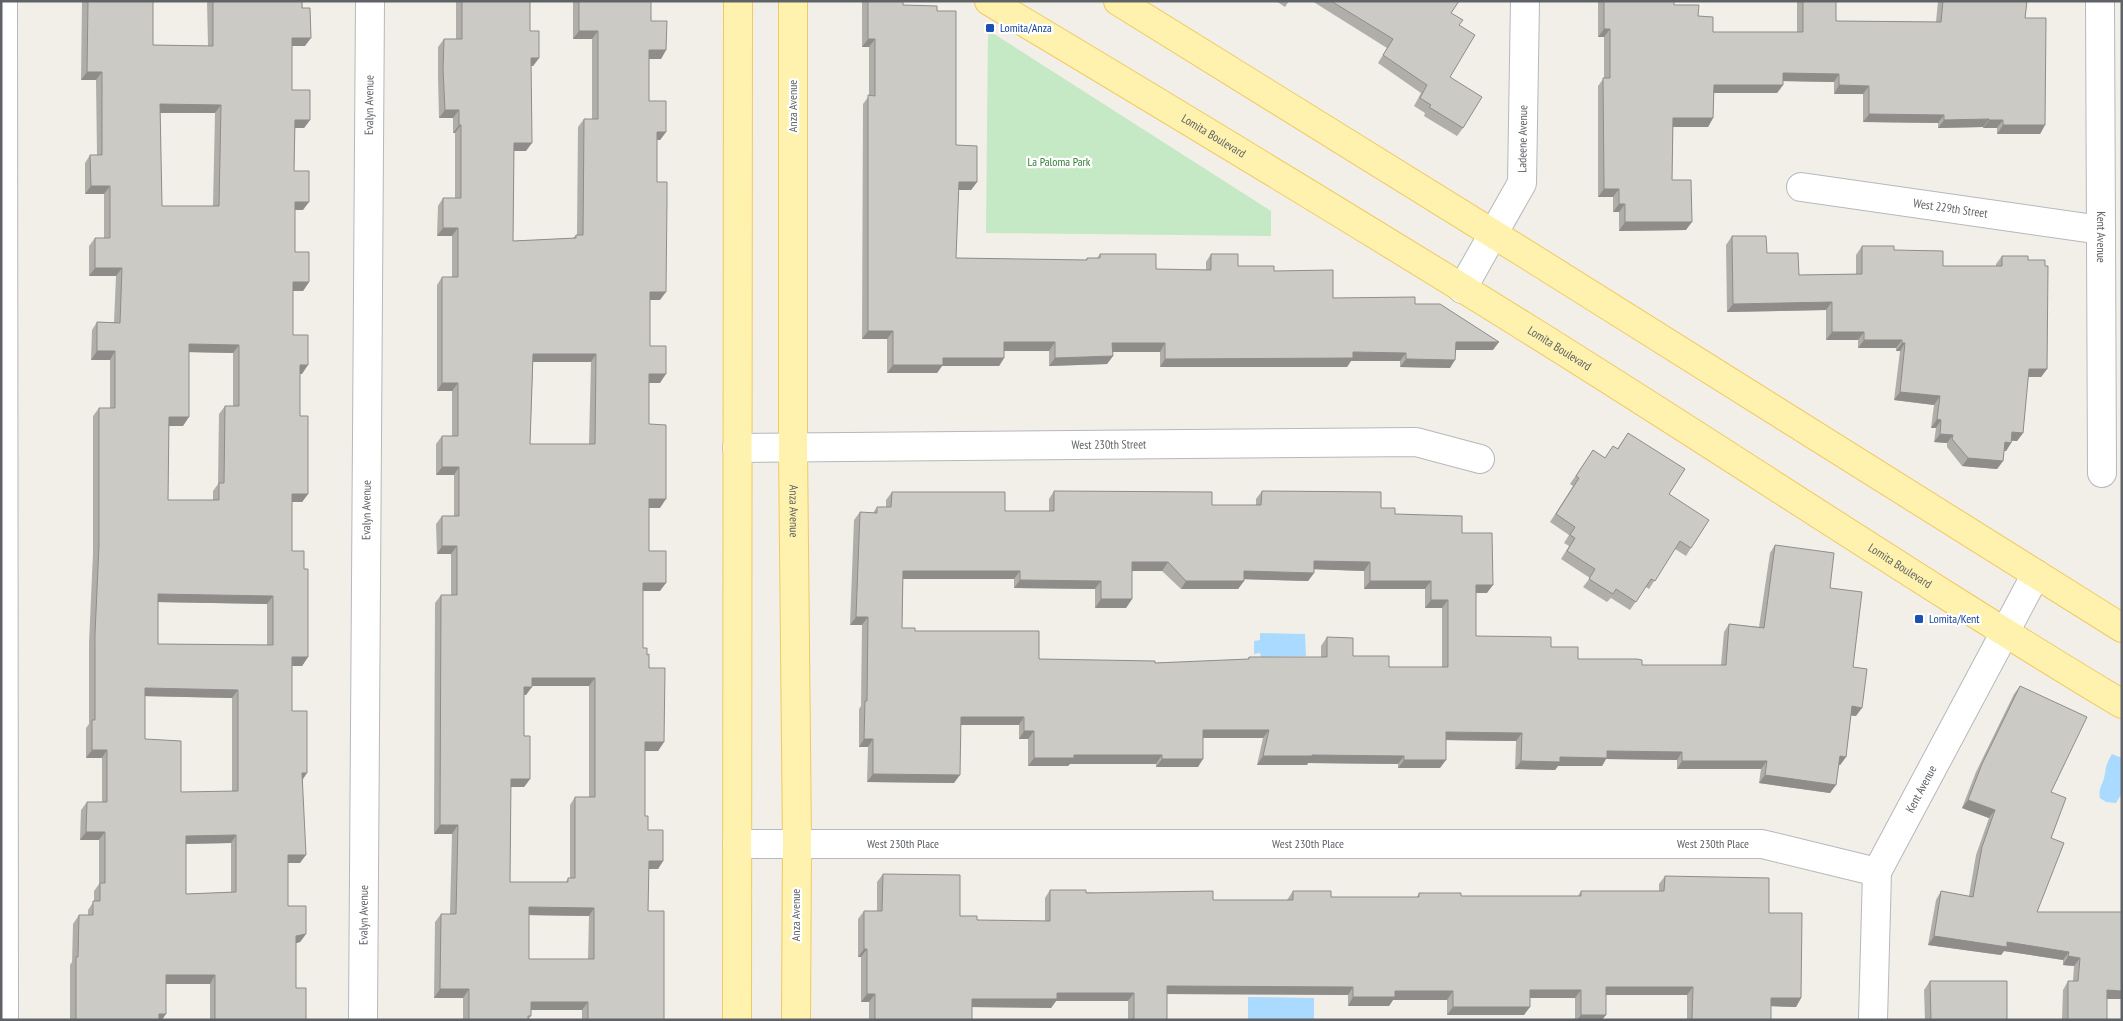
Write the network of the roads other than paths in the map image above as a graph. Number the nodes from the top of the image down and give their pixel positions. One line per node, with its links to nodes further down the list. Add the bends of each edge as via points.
1 (3, 1): 25 (street)
2 (370, 1): 26 (street, Evalyn Avenue)
3 (738, 1): 14 (main road)
4 (794, 1): 15 (main road, Anza Avenue)
5 (990, 1): 13 (main road, Lomita Boulevard)
6 (1118, 1): 12 (main road)
7 (1525, 1): 12 (street, Ladeene Avenue, via 1522,183)
8 (2100, 1): 9 (street, Kent Avenue)
9 (2111, 60): 11 (street, Kent Avenue)
10 (1800, 187): 11 (street, West 229th Street)
11 (2101, 230): 17 (street, Kent Avenue)
12 (1493, 234): 13 (street, Ladeene Avenue); 18 (main road)
13 (1462, 289): 20 (main road, Lomita Boulevard)
14 (737, 448): 15 (street, West 230th Street); 22 (main road)
15 (794, 448): 16 (street, West 230th Street, via 1416,442); 23 (main road, Anza Avenue)
16 (1480, 459)
17 (2102, 473)
18 (2036, 574): 19 (main road); 20 (street, Kent Avenue)
19 (2122, 628)
20 (2004, 633): 21 (main road, Lomita Boulevard); 24 (street, Kent Avenue)
21 (2122, 704)
22 (737, 844): 23 (street, West 230th Place); 27 (main road)
23 (797, 844): 24 (street, West 230th Place, via 1762,844); 28 (main road, Anza Avenue)
24 (1877, 872): 29 (street, Kent Avenue)
25 (4, 1020)
26 (363, 1020)
27 (737, 1020)
28 (796, 1020)
29 (1872, 1020)

